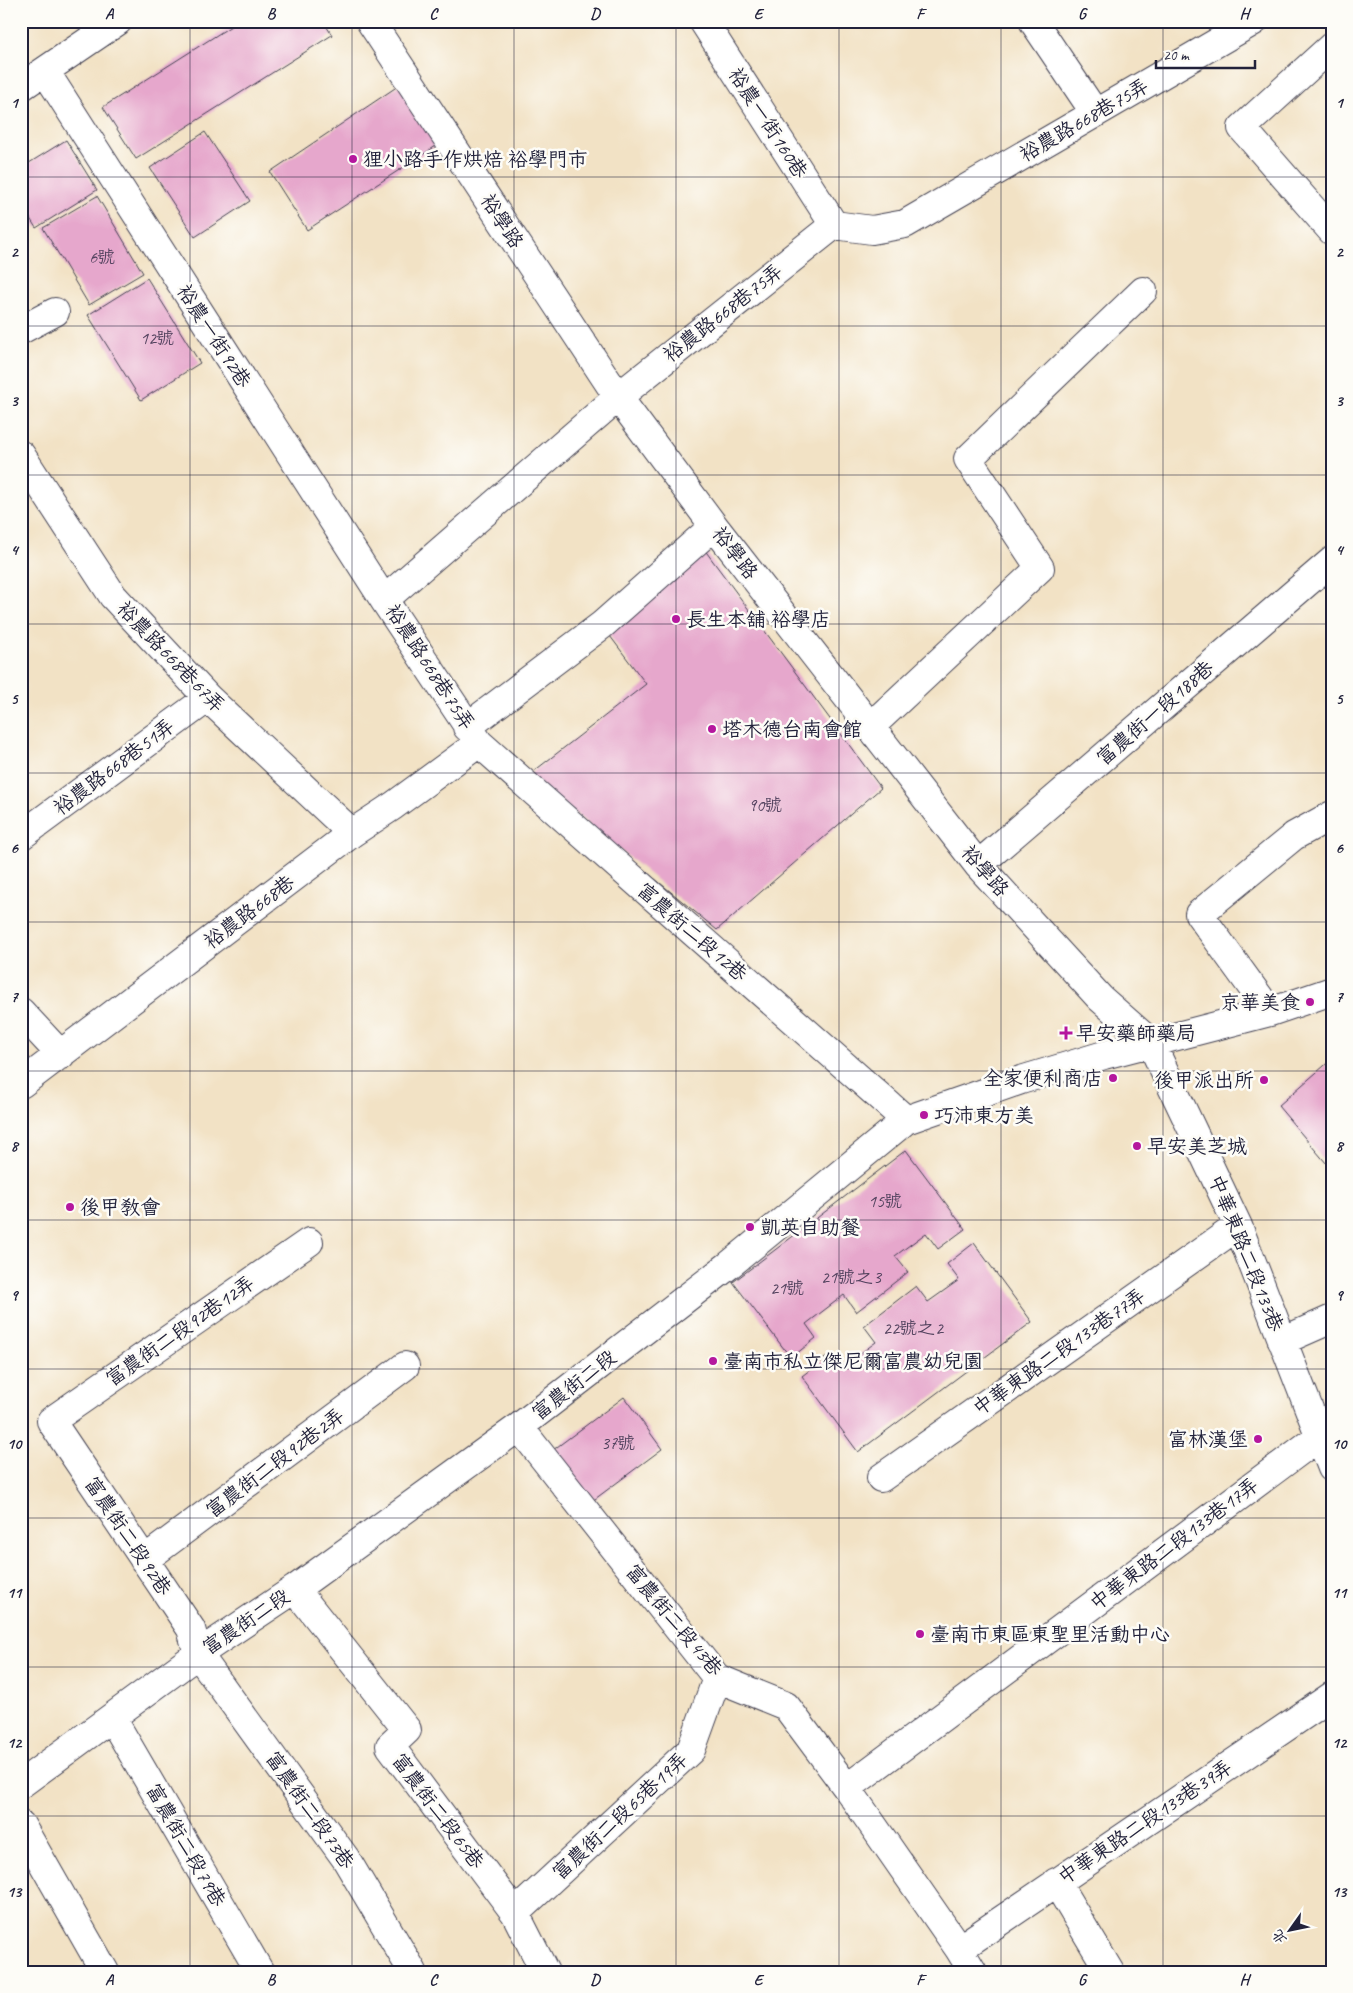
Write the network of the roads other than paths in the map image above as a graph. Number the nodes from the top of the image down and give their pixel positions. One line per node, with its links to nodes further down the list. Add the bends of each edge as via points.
1 (118, 21): 7 (street)
2 (370, 21): 15 (street, 裕學路)
3 (703, 21): 10 (street, 裕農一街160巷)
4 (1033, 21): 9 (street)
5 (1254, 21): 9 (street, 裕農路668巷75弄)
6 (1332, 46): 11 (street, via 1242,128)
7 (45, 71): 8 (street); 19 (street, 裕農一街92巷)
8 (21, 87)
9 (1095, 112): 10 (street, 裕農路668巷75弄, via 905,224 872,230)
10 (834, 225): 15 (street, 裕農路668巷75弄)
11 (1332, 231)
12 (1144, 291): 21 (street, via 968,459 1040,568)
13 (55, 312): 14 (street)
14 (21, 330)
15 (618, 397): 17 (street, 裕學路); 19 (street, 裕農路668巷75弄)
16 (21, 455): 20 (street, 裕農路668巷67弄, via 113,596)
17 (714, 526): 21 (street, 裕學路); 22 (street, 裕農路668巷)
18 (1332, 561): 26 (street, 富農街一段188巷)
19 (384, 600): 22 (street, 裕農路668巷75弄)
20 (208, 698): 24 (street, 裕農路668巷67弄); 25 (street, 裕農路668巷51弄)
21 (870, 727): 26 (street, 裕學路)
22 (473, 735): 24 (street, 裕農路668巷, via 393,806); 33 (street, 富農街二段12巷)
23 (1332, 816): 29 (street, via 1294,836 1199,914)
24 (352, 833): 31 (street, 裕農路668巷)
25 (21, 836)
26 (978, 865): 30 (street, 裕學路, via 1100,998)
27 (1332, 991): 29 (street, 富農街二段)
28 (21, 1012): 31 (street)
29 (1270, 1012): 30 (street, 富農街二段)
30 (1152, 1043): 33 (street, 富農街二段, via 1021,1080); 34 (street, 中華東路二段133巷)
31 (61, 1055): 32 (street, 裕農路668巷)
32 (21, 1084)
33 (906, 1120): 40 (street, 富農街二段, via 728,1266)
34 (1238, 1226): 37 (street, 中華東路二段133巷); 43 (street, 中華東路二段133巷77弄)
35 (309, 1242): 39 (street, 富農街二段92巷12弄)
36 (1332, 1319): 37 (street)
37 (1282, 1341): 41 (street, 中華東路二段133巷)
38 (405, 1366): 44 (street, 富農街二段92巷2弄)
39 (51, 1421): 44 (street, 富農街二段92巷)
40 (519, 1427): 45 (street, 富農街二段); 47 (street, 富農街二段43巷)
41 (1320, 1436): 42 (street, 中華東路二段133巷); 51 (street, 中華東路二段133巷17弄)
42 (1332, 1468)
43 (881, 1478)
44 (144, 1560): 46 (street, 富農街二段92巷, via 191,1629)
45 (295, 1589): 46 (street, 富農街二段); 54 (street, 富農街二段65巷, via 407,1730 390,1746)
46 (198, 1654): 49 (street, 富農街二段); 58 (street, 富農街二段73巷, via 346,1858)
47 (717, 1678): 51 (street, 富農街二段43巷, via 786,1706); 54 (street, 富農街二段65巷19弄, via 691,1750)
48 (1332, 1696): 53 (street, 中華東路二段133巷39弄)
49 (112, 1718): 50 (street, 富農街二段); 57 (street, 富農街二段79巷)
50 (21, 1784)
51 (847, 1788): 55 (street)
52 (21, 1825): 56 (street)
53 (1056, 1882): 55 (street, 中華東路二段133巷39弄); 60 (street)
54 (515, 1914): 59 (street, 富農街二段65巷)
55 (966, 1960)
56 (105, 1972)
57 (260, 1972)
58 (413, 1972)
59 (545, 1972)
60 (1110, 1972)

